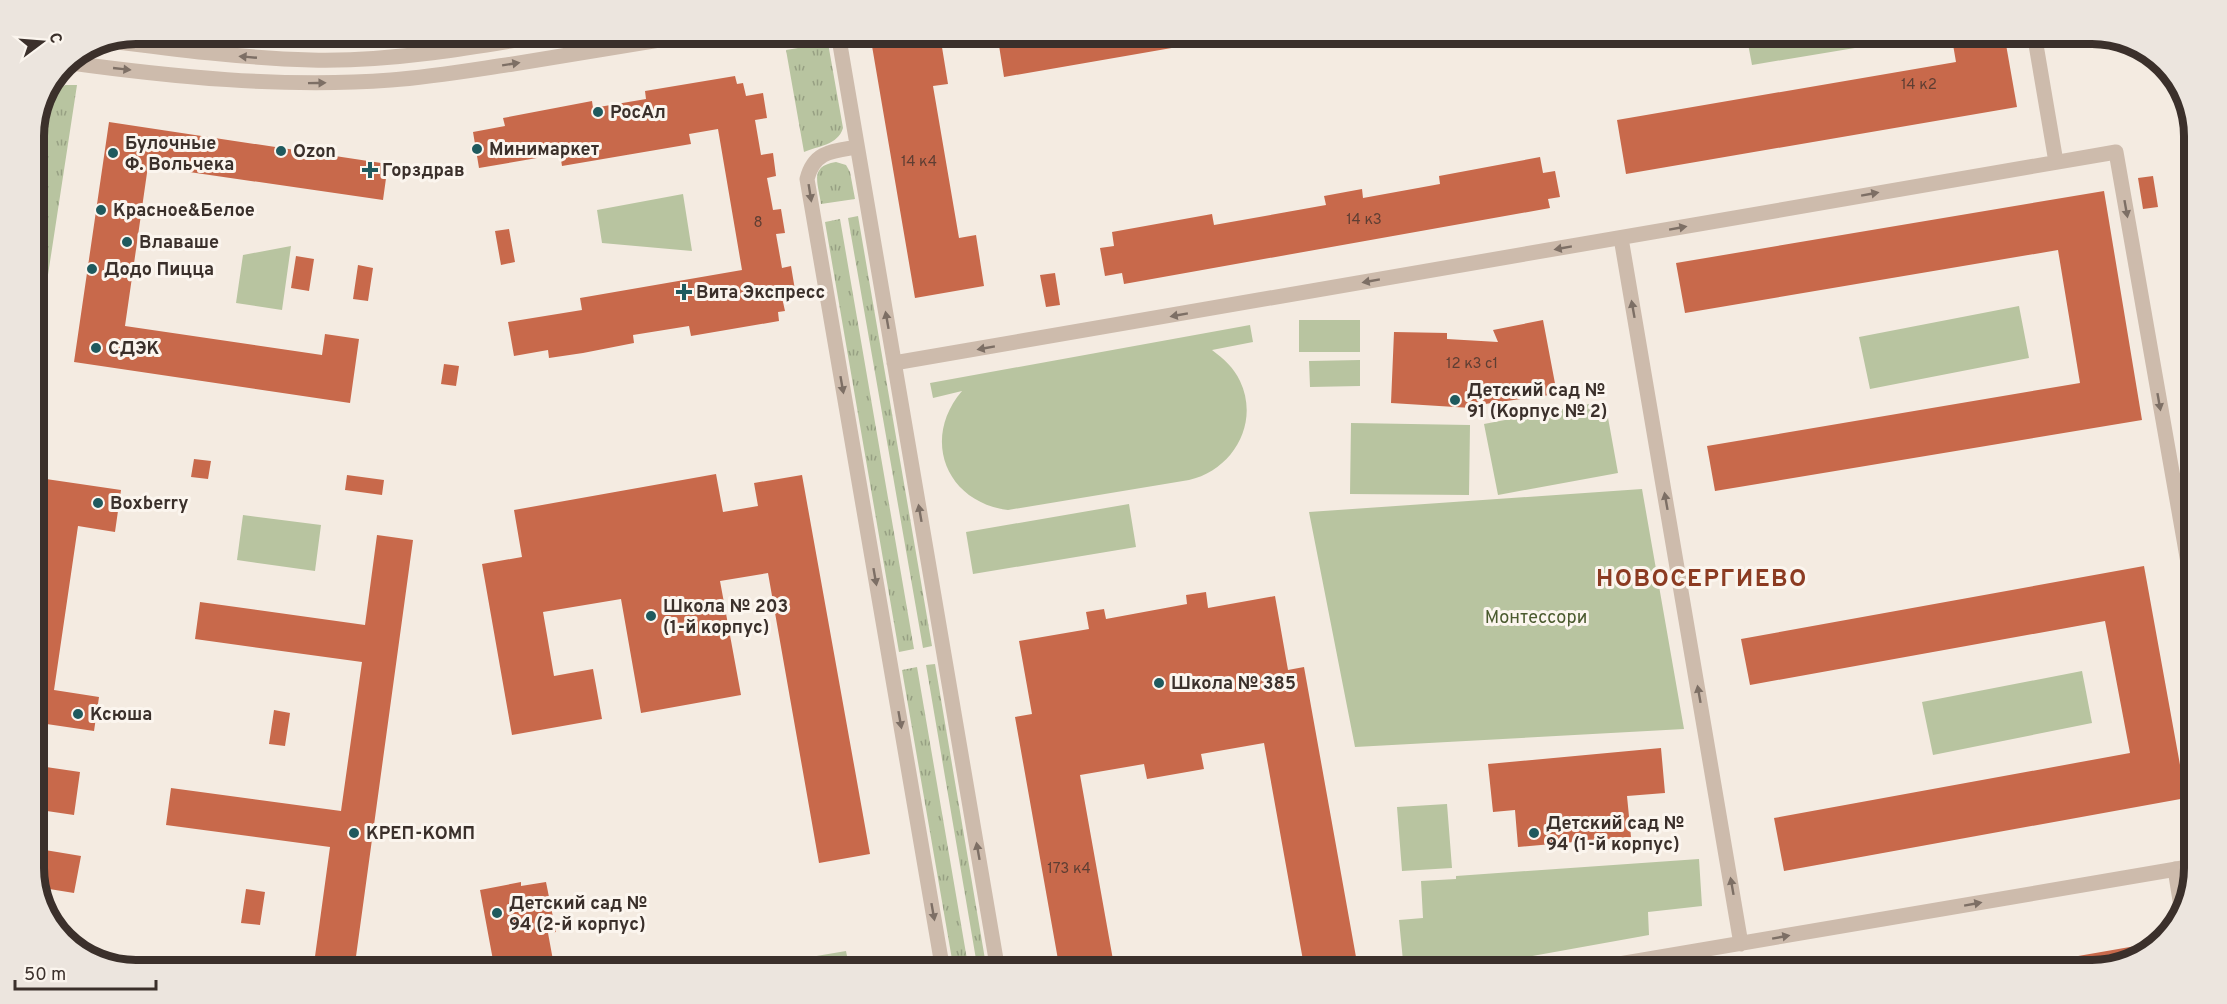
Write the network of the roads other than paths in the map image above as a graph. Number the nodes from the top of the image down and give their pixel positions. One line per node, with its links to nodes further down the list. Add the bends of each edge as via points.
1 (487, 43): 5 (street, one-way to 5, via 389,57 313,60)
2 (641, 43): 6 (street, one-way to 2, via 199,77 313,83 438,76)
3 (840, 43): 7 (street)
4 (2036, 43): 8 (street)
5 (129, 44)
6 (78, 64)
7 (857, 147): 10 (street, one-way to 7); 16 (street, one-way to 16, via 822,155 811,165 807,179)
8 (2056, 162): 9 (street, one-way to 8); 11 (street, one-way to 11, via 2116,152)
9 (1620, 238): 10 (street, one-way to 10); 15 (street, one-way to 9)
10 (894, 363): 17 (street, one-way to 10)
11 (2184, 537)
12 (2184, 868): 13 (street)
13 (2175, 870): 14 (street); 15 (street, one-way to 13)
14 (2179, 896)
15 (1741, 944): 18 (street)
16 (941, 960)
17 (996, 960)
18 (1644, 960)

